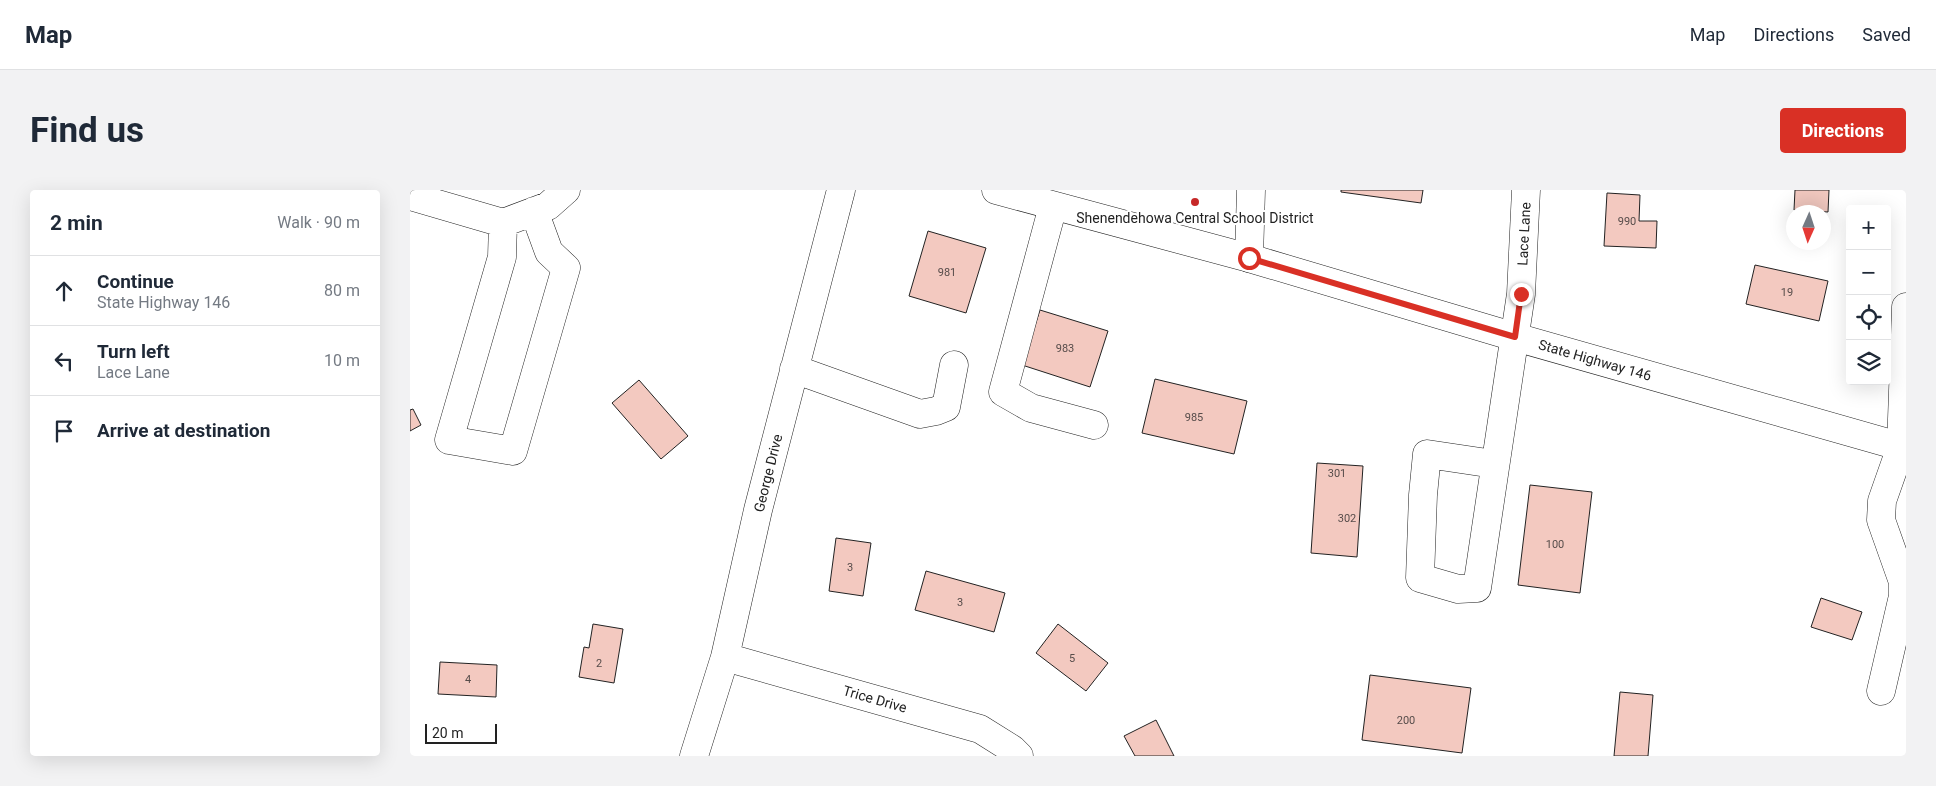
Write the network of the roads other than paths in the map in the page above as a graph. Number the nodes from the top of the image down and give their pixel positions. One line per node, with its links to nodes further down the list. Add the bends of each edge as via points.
1 (566, 190): 8 (street, via 548,206)
2 (841, 190): 14 (street, George Drive)
3 (996, 190): 7 (street, State Highway 146)
4 (1251, 190): 10 (street)
5 (1526, 190): 12 (street, Lace Lane, via 1521,294)
6 (410, 196): 9 (street)
7 (1053, 206): 10 (street, State Highway 146); 15 (street, via 1003,392 1031,408)
8 (534, 211): 9 (street); 9 (street, via 549,252 566,268 513,451 449,440 502,257)
9 (503, 223)
10 (1249, 258): 12 (street, State Highway 146)
11 (1906, 307): 16 (street)
12 (1515, 337): 16 (street, State Highway 146); 17 (street, Lace Lane)
13 (954, 365): 14 (street, via 946,407 920,414)
14 (794, 369): 18 (street, George Drive)
15 (1094, 425)
16 (1904, 447): 19 (street, via 1882,501 1881,520 1904,582)
17 (1494, 464): 17 (street, Lace Lane, via 1477,588 1458,589 1420,578 1427,454)
18 (725, 656): 20 (street, George Drive); 21 (street, Trice Drive, via 980,729)
19 (1881, 691)
20 (694, 756)
21 (1019, 756)

